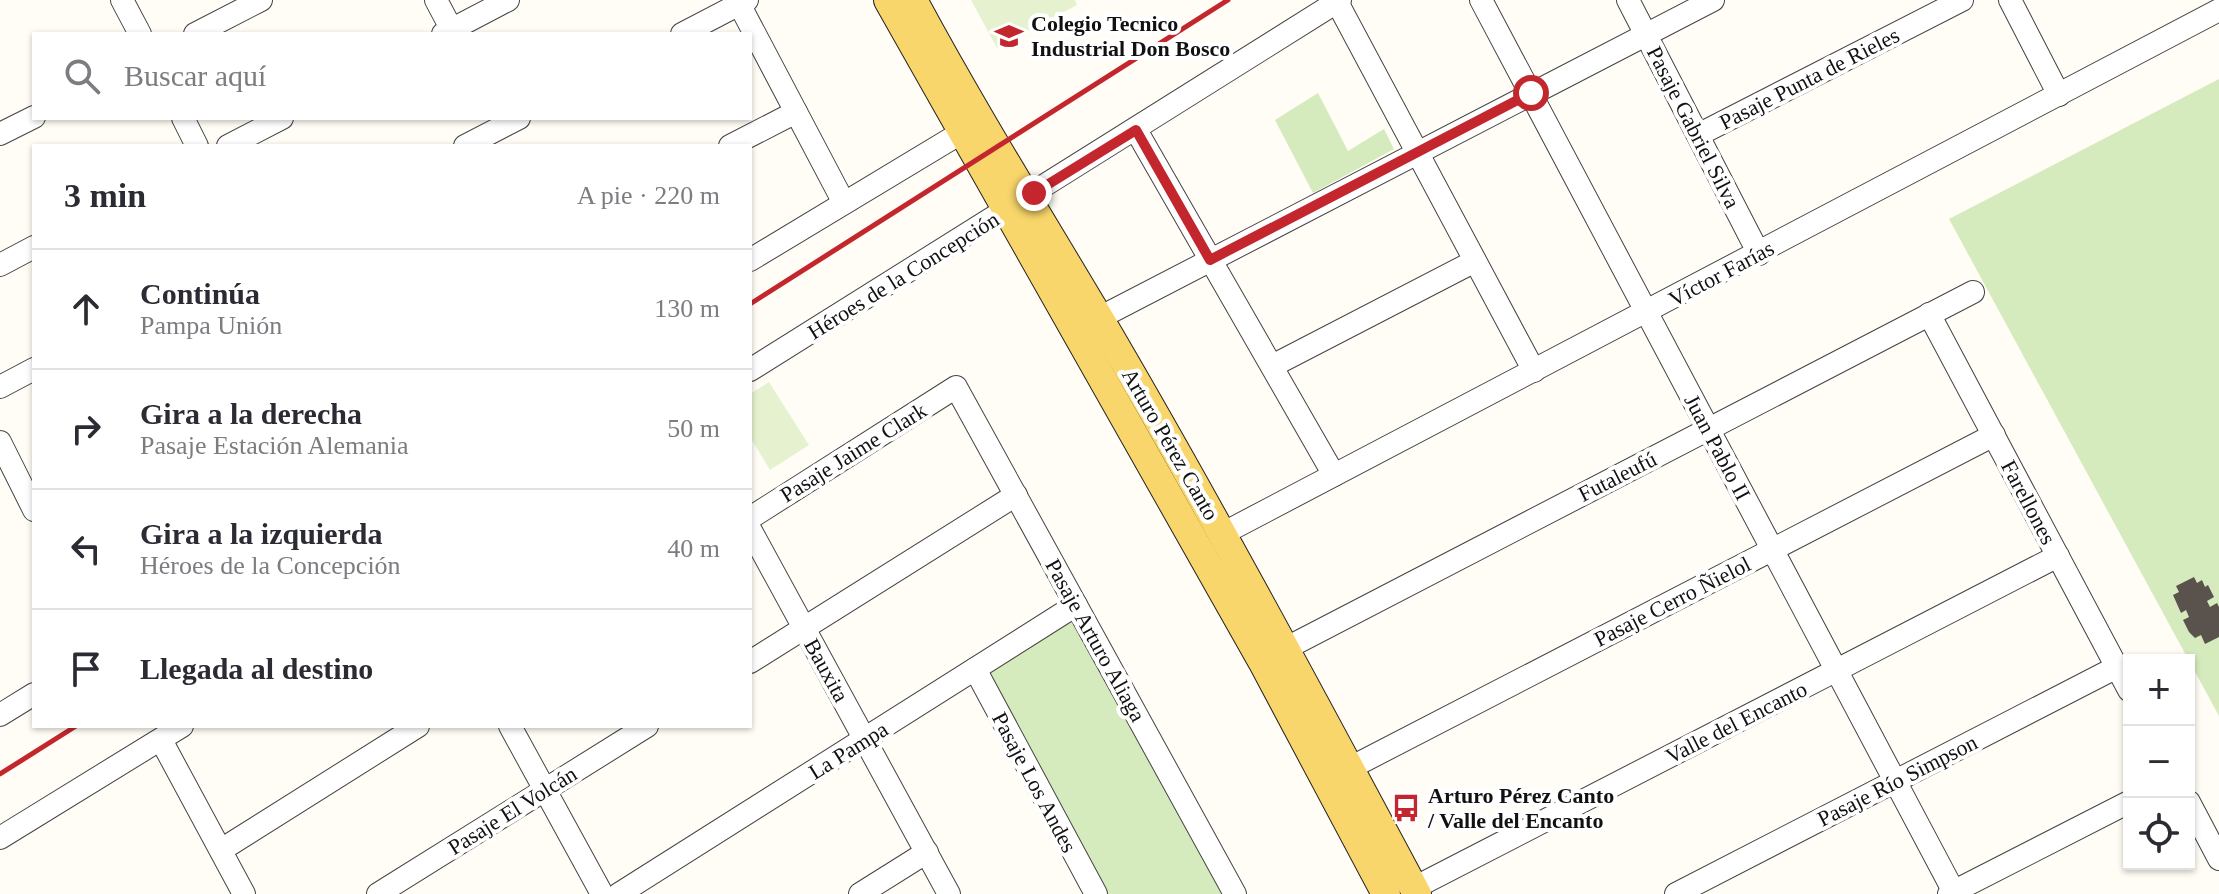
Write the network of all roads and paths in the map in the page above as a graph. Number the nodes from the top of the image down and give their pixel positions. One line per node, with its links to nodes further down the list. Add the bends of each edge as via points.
1 (122, 0): 15 (street)
2 (261, 0): 16 (street)
3 (436, 0): 17 (street)
4 (508, 0): 17 (street)
5 (888, 0): 27 (main road, Arturo Pérez Canto)
6 (913, 0): 27 (main road, Arturo Pérez Canto)
7 (1481, 0): 20 (street, Juan Pablo II)
8 (1628, 0): 19 (street, Pasaje Gabriel Silva)
9 (1713, 0): 19 (street)
10 (1962, 0): 30 (street, Pasaje Punta de Rieles)
11 (2010, 0): 21 (street)
12 (741, 1): 18 (street); 22 (street)
13 (1339, 1): 28 (street, Héroes de la Concepción); 35 (street)
14 (2219, 10): 21 (street, Víctor Farías)
15 (139, 32)
16 (199, 32)
17 (449, 32)
18 (686, 32)
19 (1646, 34): 20 (street); 30 (street, Pasaje Gabriel Silva)
20 (1531, 93): 35 (street); 45 (street, Juan Pablo II)
21 (2059, 95): 39 (street, Víctor Farías)
22 (796, 112): 34 (street); 36 (street)
23 (32, 118): 29 (street)
24 (184, 120): 31 (street)
25 (278, 120): 32 (street)
26 (508, 127): 33 (street)
27 (969, 127): 36 (street); 37 (main road, Arturo Pérez Canto)
28 (1136, 130): 37 (street, Héroes de la Concepción); 41 (street)
29 (0, 134)
30 (1698, 135): 39 (street, Pasaje Gabriel Silva)
31 (196, 144)
32 (232, 144)
33 (470, 144)
34 (734, 144)
35 (1417, 152): 41 (street); 42 (street)
36 (844, 203): 40 (street)
37 (1016, 204): 47 (main road, Arturo Pérez Canto); 49 (street, Héroes de la Concepción); 67 (main road, Arturo Pérez Canto)
38 (32, 248): 43 (street)
39 (1759, 254): 45 (street, Víctor Farías)
40 (752, 259)
41 (1210, 260): 47 (street); 48 (street)
42 (1475, 261): 48 (street); 51 (street)
43 (0, 265)
44 (1973, 292): 46 (street, Futaleufú)
45 (1647, 313): 51 (street, Víctor Farías); 54 (street, Juan Pablo II)
46 (1929, 314): 54 (street, Futaleufú); 55 (street, Farellones)
47 (1099, 318): 62 (main road, Arturo Pérez Canto)
48 (1272, 366): 57 (street)
49 (752, 369)
50 (32, 370): 52 (street)
51 (1534, 371): 57 (street, Víctor Farías)
52 (0, 387)
53 (956, 387): 58 (street, Pasaje Arturo Aliaga); 60 (street, Pasaje Jaime Clark)
54 (1709, 429): 63 (street, Juan Pablo II); 67 (street, Futaleufú)
55 (1994, 435): 63 (street, Pasaje Cerro Ñielol); 64 (street, Farellones)
56 (0, 442): 59 (street)
57 (1334, 475): 62 (street, Víctor Farías)
58 (1016, 495): 65 (street, Pasaje Arturo Aliaga); 66 (street)
59 (32, 505)
60 (752, 517)
61 (752, 533): 66 (street, Bauxita)
62 (1222, 534): 67 (main road, Arturo Pérez Canto)
63 (1773, 549): 71 (street, Juan Pablo II); 81 (street, Pasaje Cerro Ñielol)
64 (2058, 556): 69 (street, Farellones); 71 (street, Valle del Encanto)
65 (1076, 605): 70 (street, La Pampa); 99 (street, Pasaje Arturo Aliaga)
66 (804, 628): 68 (street); 79 (street, Bauxita)
67 (1274, 654): 81 (main road, Arturo Pérez Canto); 90 (main road, Arturo Pérez Canto)
68 (752, 661)
69 (2117, 667): 72 (street, Farellones); 82 (street, Pasaje Río Simpson)
70 (975, 669): 79 (street, La Pampa); 98 (street, Pasaje Los Andes)
71 (1836, 670): 82 (street, Juan Pablo II); 90 (street, Valle del Encanto)
72 (2123, 678)
73 (32, 695): 74 (street)
74 (0, 715)
75 (179, 728): 80 (street)
76 (415, 728): 87 (street)
77 (511, 728): 83 (street)
78 (644, 728): 83 (street, Pasaje El Volcán)
79 (865, 739): 88 (street, Bauxita); 95 (street, La Pampa)
80 (161, 740): 86 (street); 87 (street)
81 (1350, 768): 90 (main road, Arturo Pérez Canto)
82 (1895, 781): 91 (street, Juan Pablo II); 100 (street, Pasaje Río Simpson)
83 (545, 789): 93 (street, Pasaje El Volcán); 94 (street)
84 (2123, 805): 91 (street)
85 (2195, 813): 89 (street)
86 (0, 838)
87 (221, 850): 92 (street)
88 (927, 852): 96 (street); 97 (street, Bauxita)
89 (2219, 859)
90 (1406, 892)
91 (1953, 893)
92 (244, 894)
93 (378, 894)
94 (602, 894)
95 (619, 894)
96 (860, 894)
97 (949, 894)
98 (1096, 894)
99 (1235, 894)
100 (1676, 894)

